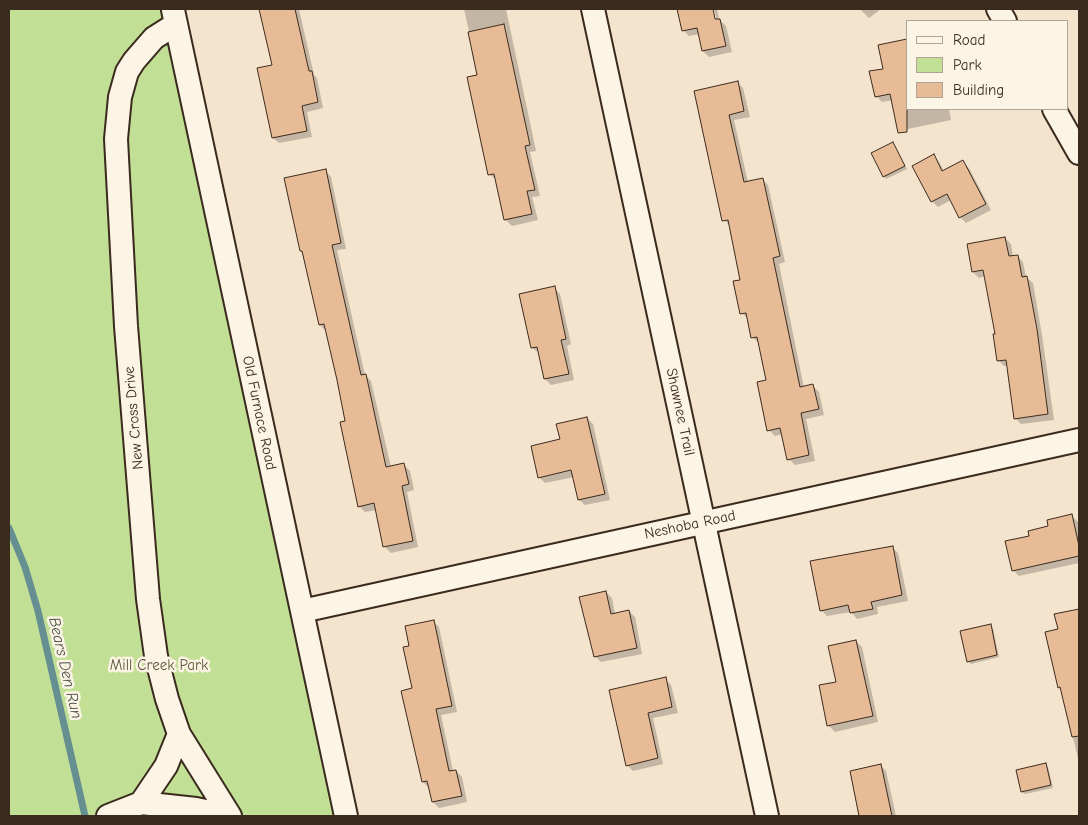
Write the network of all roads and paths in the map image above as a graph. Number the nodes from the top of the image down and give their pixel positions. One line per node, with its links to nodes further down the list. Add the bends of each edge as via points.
1 (593, 9): 8 (street, Shawnee Trail)
2 (998, 9): 4 (street)
3 (175, 16): 9 (street, Old Furnace Road); 10 (street, New Cross Drive, via 127,72 120,97 116,139 126,326 148,600 156,656)
4 (1004, 20)
5 (1055, 110): 6 (street)
6 (1079, 153)
7 (1079, 440): 8 (street, Neshoba Road)
8 (704, 522): 9 (street, Neshoba Road); 15 (street, Shawnee Trail)
9 (302, 611): 14 (street, Old Furnace Road)
10 (179, 734): 11 (street, via 166,766); 13 (street, New Cross Drive)
11 (141, 803): 12 (street); 13 (street)
12 (110, 815)
13 (230, 816)
14 (346, 816)
15 (767, 816)

